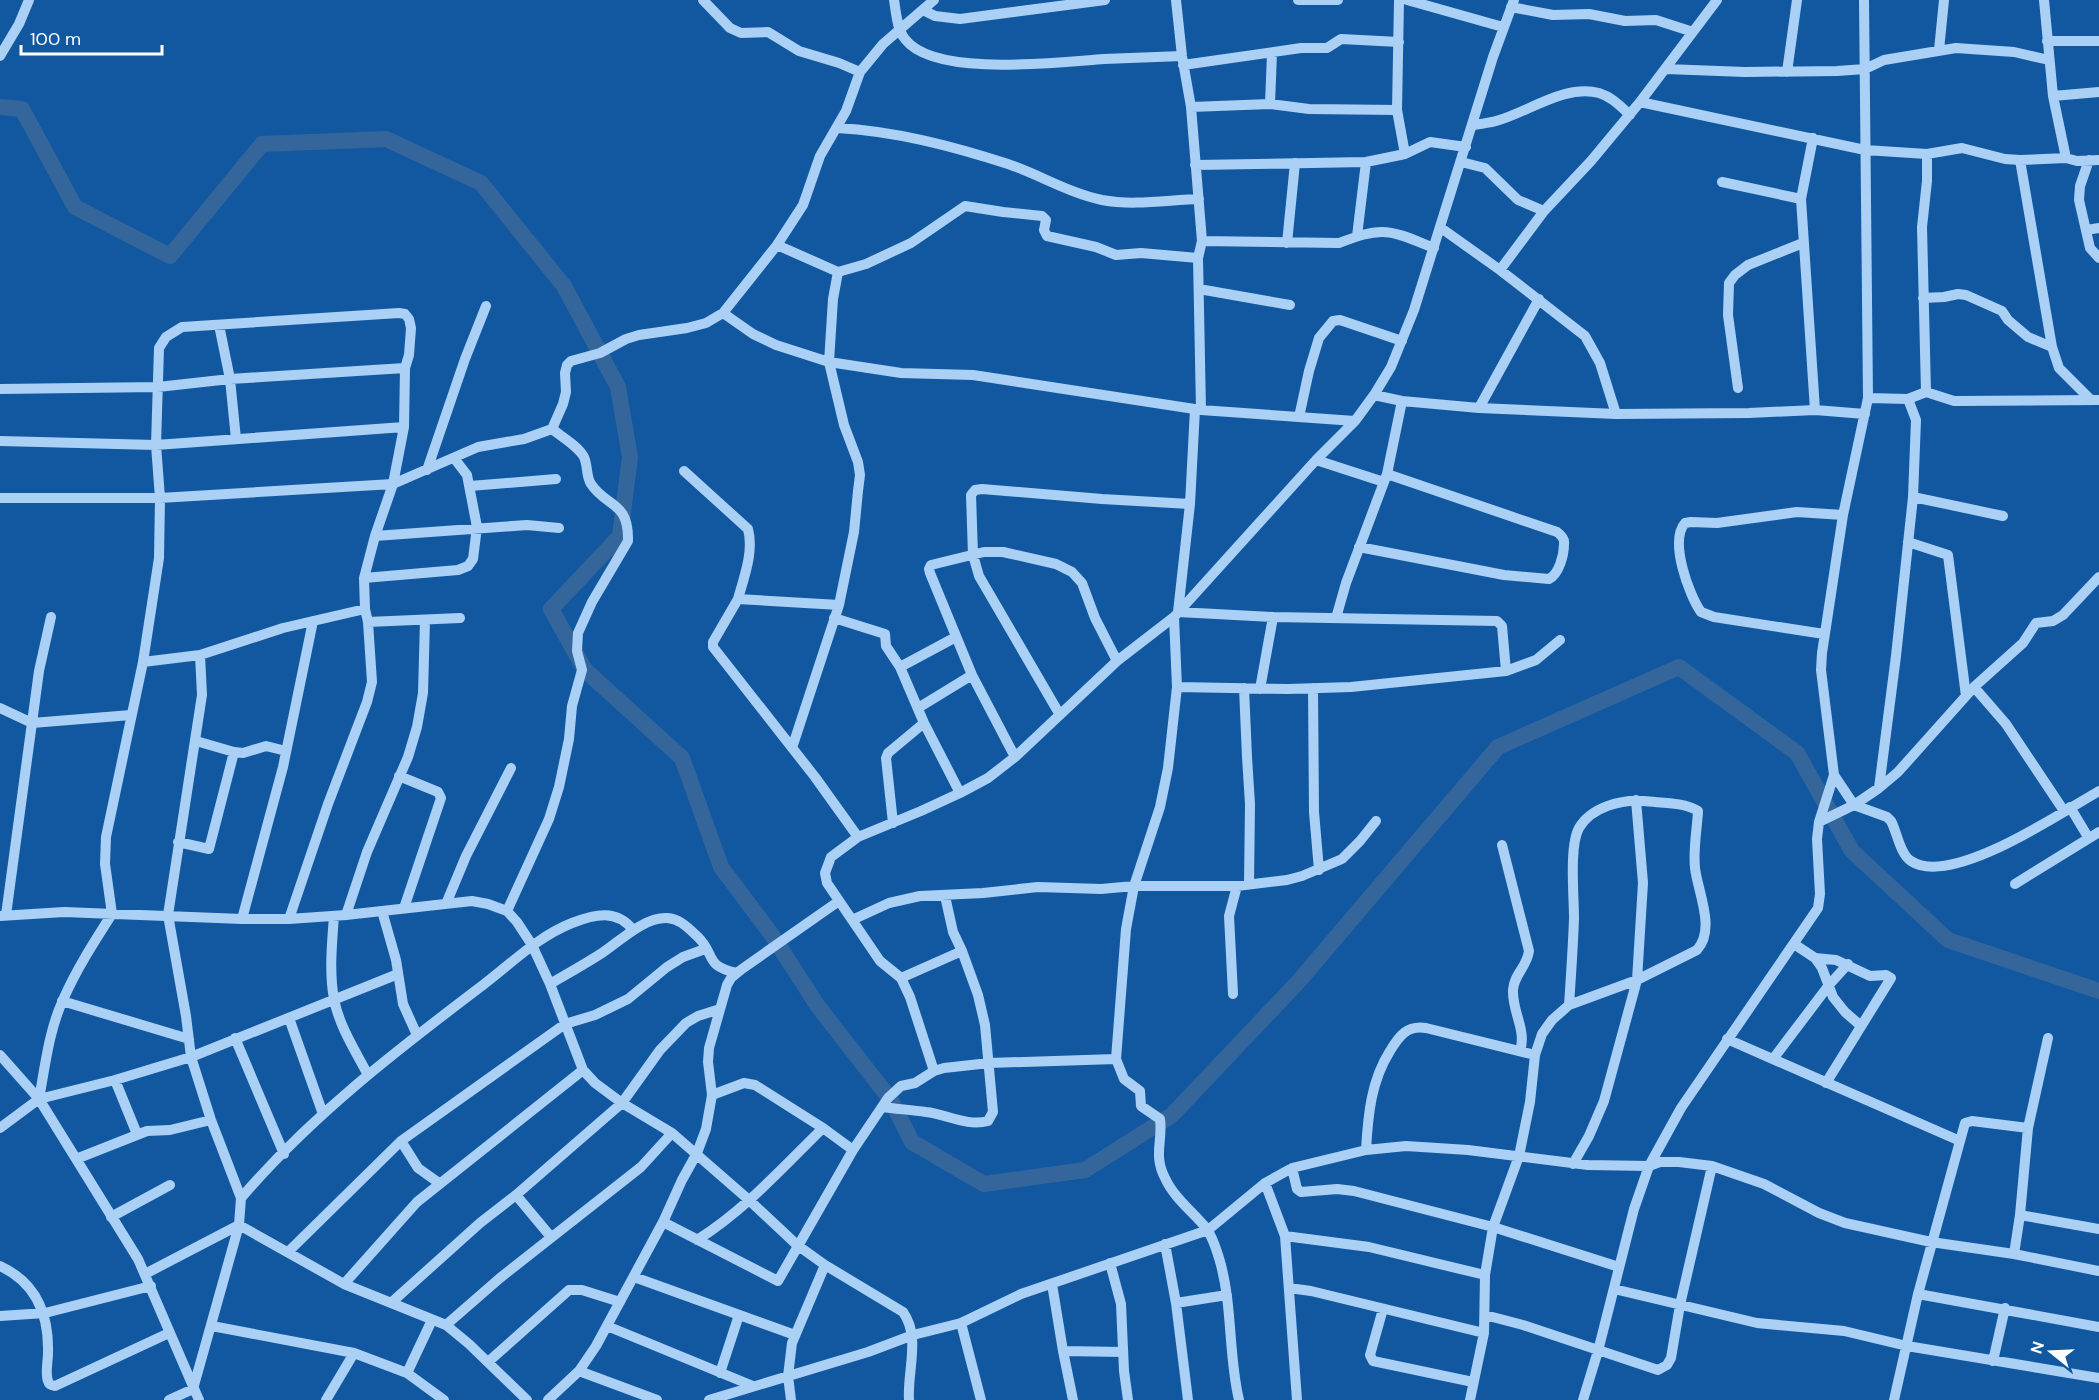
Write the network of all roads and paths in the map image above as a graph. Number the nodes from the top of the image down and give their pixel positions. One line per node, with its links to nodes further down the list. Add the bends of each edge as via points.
1 (29, 0): 26 (street)
2 (703, 0): 31 (street, via 730,28 741,33 768,32 799,51)
3 (894, 0): 19 (street)
4 (934, 0): 17 (street)
5 (1105, 0): 17 (street, via 960,19)
6 (1176, 0): 27 (street)
7 (1298, 0): 8 (street)
8 (1338, 0)
9 (1399, 0): 23 (street)
10 (1407, 0): 18 (street)
11 (1717, 0): 20 (street)
12 (1797, 0): 32 (street)
13 (1864, 0): 30 (street)
14 (1944, 0): 24 (street)
15 (2044, 0): 21 (street)
16 (1512, 3): 18 (street); 20 (street, via 1553,15 1656,20)
17 (923, 10): 19 (street)
18 (1503, 27): 40 (street)
19 (900, 29): 27 (street, via 917,49 941,59 977,65); 31 (street)
20 (1694, 32): 29 (street)
21 (2048, 41): 22 (street); 28 (street)
22 (2099, 41)
23 (1399, 42): 25 (street, via 1341,39 1327,48); 38 (street)
24 (1940, 50): 28 (street, via 2014,52); 30 (street, via 1884,60)
25 (1272, 53): 27 (street); 36 (street)
26 (0, 56)
27 (1183, 60): 37 (street)
28 (2049, 60): 34 (street)
29 (1666, 69): 32 (street); 35 (street)
30 (1865, 69): 32 (street); 44 (street)
31 (860, 72): 41 (street)
32 (1787, 72)
33 (2099, 93): 34 (street)
34 (2053, 96): 47 (street)
35 (1641, 102): 39 (street); 42 (street)
36 (1270, 104): 37 (street); 38 (street, via 1327,110)
37 (1191, 107): 53 (street)
38 (1397, 110): 45 (street)
39 (1630, 115): 40 (street, via 1614,100 1581,91 1496,121); 57 (street)
40 (1473, 125): 43 (street)
41 (837, 128): 55 (street, via 895,133 937,144 1009,164 1102,200 1144,203); 65 (street, via 820,156 803,205)
42 (1813, 138): 44 (street); 56 (street)
43 (1466, 147): 45 (street, via 1430,142); 51 (street)
44 (1865, 150): 46 (street); 88 (street)
45 (1405, 154): 50 (street)
46 (1927, 154): 48 (street, via 1962,148); 72 (street)
47 (2066, 158): 48 (street); 49 (street)
48 (2020, 160): 79 (street)
49 (2094, 160): 60 (street, via 2080,186)
50 (1366, 162): 52 (street); 61 (street)
51 (1461, 162): 57 (street, via 1485,168 1518,200); 58 (street)
52 (1295, 164): 53 (street); 63 (street)
53 (1195, 165): 55 (street)
54 (1722, 182): 56 (street)
55 (1199, 199): 62 (street)
56 (1801, 199): 64 (street)
57 (1544, 211): 69 (street)
58 (1441, 228): 66 (street); 69 (street)
59 (2099, 228): 60 (street)
60 (2086, 230): 68 (street, via 2090,248)
61 (1357, 236): 63 (street, via 1339,243); 66 (street, via 1393,233)
62 (1202, 241): 63 (street); 67 (street)
63 (1287, 243)
64 (1803, 243): 84 (street, via 1748,266 1729,283 1728,315); 94 (street)
65 (777, 245): 70 (street); 76 (street)
66 (1434, 248): 78 (street)
67 (1198, 258): 70 (street, via 1116,255 1047,236 1042,216 965,206 911,243); 71 (street)
68 (2099, 258)
69 (1500, 270): 73 (street)
70 (838, 272): 80 (street)
71 (1199, 289): 74 (street); 93 (street)
72 (1923, 298): 79 (street, via 1966,295 2002,311 2028,337); 86 (street)
73 (1539, 299): 92 (street); 95 (street, via 1585,336 1600,363)
74 (1290, 305)
75 (486, 306): 106 (street)
76 (723, 313): 80 (street, via 776,345); 100 (street, via 706,323 626,339 600,353 571,361 565,373 564,404)
77 (219, 324): 81 (street, via 405,314 411,328 410,355); 82 (street); 83 (street, via 182,327 166,337 159,348)
78 (1402, 340): 87 (street); 97 (street, via 1333,321 1319,338)
79 (2052, 347): 90 (street, via 2059,368)
80 (829, 362): 93 (street, via 900,373 973,375); 127 (street, via 860,475 854,532)
81 (405, 368): 82 (street); 99 (street)
82 (230, 379): 83 (street); 101 (street)
83 (158, 387): 85 (street); 103 (street)
84 (1738, 388)
85 (0, 389)
86 (1926, 393): 89 (street); 90 (street, via 1954,401)
87 (1374, 395): 91 (street); 98 (street)
88 (1868, 398): 89 (street); 96 (street)
89 (1908, 399): 112 (street, via 1916,420)
90 (2095, 399)
91 (1402, 401): 92 (street); 108 (street)
92 (1479, 408): 95 (street)
93 (1198, 409): 97 (street); 115 (street)
94 (1815, 410): 95 (street); 96 (street)
95 (1616, 414)
96 (1865, 414): 116 (street)
97 (1299, 417): 98 (street)
98 (1354, 421): 105 (street)
99 (404, 427): 101 (street); 110 (street)
100 (552, 429): 104 (street, via 524,439 478,447); 191 (street, via 578,449 589,482 620,509 628,541 578,633 582,670 559,787 549,819)
101 (236, 439): 103 (street)
102 (0, 441): 103 (street)
103 (156, 445): 114 (street)
104 (454, 458): 106 (street); 111 (street)
105 (1316, 460): 108 (street); 129 (street)
106 (427, 470): 110 (street)
107 (684, 471): 126 (street, via 748,529 750,552)
108 (1385, 478): 122 (street); 122 (street, via 1557,532 1565,543 1557,571 1549,579 1504,575)
109 (556, 479): 111 (street)
110 (393, 484): 114 (street); 120 (street)
111 (470, 486): 118 (street)
112 (1912, 497): 117 (street); 121 (street)
113 (0, 498): 114 (street)
114 (160, 498): 142 (street, via 159,558)
115 (1190, 504): 123 (street, via 975,490 970,501); 129 (street)
116 (1843, 515): 138 (street); 138 (street, via 1797,512 1717,524 1691,522 1682,526 1680,535 1687,581 1701,612)
117 (2003, 516)
118 (477, 527): 119 (street); 120 (street); 125 (street, via 472,559 462,569)
119 (559, 528)
120 (375, 536): 125 (street)
121 (1908, 542): 152 (street, via 1948,555); 167 (street)
122 (1359, 547): 134 (street)
123 (974, 555): 139 (street, via 928,569); 143 (street, via 1003,552 1056,564 1072,572 1082,584); 156 (street, via 979,576)
124 (2099, 577): 148 (street, via 2063,615 2036,623 2023,643)
125 (364, 578): 128 (street)
126 (738, 599): 127 (street); 160 (street, via 713,642 714,650)
127 (839, 605): 133 (street)
128 (364, 609): 136 (street); 137 (street)
129 (1176, 614): 131 (street); 143 (street); 147 (street)
130 (51, 617): 157 (street)
131 (1273, 617): 134 (street); 151 (street)
132 (460, 618): 135 (street)
133 (834, 618): 144 (street, via 885,634 886,646); 160 (street)
134 (1336, 618): 145 (street, via 1497,621 1502,626)
135 (425, 620): 137 (street); 166 (street, via 423,693 417,728)
136 (313, 621): 141 (street); 161 (street)
137 (368, 622): 198 (street, via 372,682 368,702)
138 (1824, 634): 165 (street, via 1821,670)
139 (956, 637): 144 (street); 146 (street)
140 (1560, 640): 145 (street, via 1536,660)
141 (200, 656): 142 (street); 159 (street, via 202,695)
142 (143, 662): 155 (street)
143 (1118, 662): 156 (street)
144 (900, 667): 154 (street)
145 (1506, 670): 150 (street)
146 (972, 675): 154 (street); 163 (street)
147 (1177, 687): 149 (street); 184 (street, via 1165,788)
148 (1974, 687): 152 (street); 172 (street, via 2006,724)
149 (1244, 688): 151 (street); 182 (street, via 1251,804)
150 (1313, 688): 151 (street); 181 (street, via 1314,812)
151 (1260, 689)
152 (1966, 696): 167 (street)
153 (0, 708): 157 (street)
154 (918, 708): 158 (street)
155 (131, 715): 157 (street); 192 (street, via 106,837)
156 (1060, 715): 163 (street)
157 (32, 723): 193 (street)
158 (924, 723): 169 (street); 175 (street, via 886,758)
159 (196, 741): 162 (street); 179 (street)
160 (792, 748): 177 (street)
161 (286, 751): 162 (street, via 266,746); 197 (street)
162 (234, 752): 179 (street, via 209,849)
163 (1015, 757): 169 (street)
164 (511, 768): 188 (street)
165 (1834, 775): 171 (street); 174 (street)
166 (399, 777): 189 (street, via 438,792 441,798); 195 (street)
167 (1879, 788): 171 (street)
168 (2099, 791): 172 (street)
169 (960, 793): 175 (street)
170 (1636, 800): 210 (street, via 1643,883); 210 (street, via 1698,811 1695,867 1705,914 1705,937 1697,950); 216 (street, via 1617,803 1589,817 1576,838)
171 (1854, 805): 172 (street, via 1887,817 1905,854 1922,866 1953,864 1991,852); 174 (street)
172 (2067, 809): 178 (street)
173 (1376, 821): 181 (street, via 1342,859)
174 (1819, 822): 201 (street, via 1820,901)
175 (893, 823): 177 (street)
176 (2099, 832): 178 (street)
177 (858, 837): 187 (street, via 828,862 827,883)
178 (2088, 837): 183 (street)
179 (178, 842): 194 (street)
180 (1502, 845): 226 (street, via 1529,951 1525,965 1515,977 1513,993 1522,1036)
181 (1319, 870): 182 (street, via 1287,880)
182 (1249, 884): 185 (street)
183 (2015, 884)
184 (1134, 886): 185 (street); 186 (street, via 1038,887); 230 (street, via 1126,929)
185 (1236, 886): 213 (street, via 1229,916)
186 (945, 896): 199 (street, via 920,896 889,903); 204 (street)
187 (839, 901): 199 (street); 207 (street)
188 (446, 904): 189 (street); 191 (street, via 472,901)
189 (404, 908): 190 (street)
190 (382, 911): 195 (street); 208 (street)
191 (507, 911): 202 (street)
192 (111, 914): 193 (street); 194 (street); 215 (street)
193 (3, 915)
194 (168, 915): 197 (street); 224 (street)
195 (346, 915): 196 (street)
196 (334, 916): 198 (street); 214 (street)
197 (242, 919): 198 (street)
198 (289, 919)
199 (852, 920): 209 (street, via 880,961)
200 (633, 930): 202 (street, via 619,916 593,917); 203 (street, via 666,918 675,920 686,925); 211 (street)
201 (1794, 944): 205 (street); 225 (street)
202 (531, 945): 211 (street); 221 (street)
203 (705, 949): 207 (street, via 717,967); 219 (street, via 667,967 628,999)
204 (962, 951): 209 (street); 232 (street, via 983,1015)
205 (1815, 958): 206 (street); 212 (street)
206 (1848, 964): 212 (street); 220 (street, via 1870,976 1891,978)
207 (737, 973): 217 (street, via 727,985)
208 (398, 974): 214 (street); 221 (street, via 403,1004)
209 (901, 978): 234 (street)
210 (1637, 980): 216 (street); 257 (street, via 1604,1101)
211 (550, 984): 219 (street)
212 (1828, 986): 220 (street, via 1839,1006); 231 (street)
213 (1233, 994)
214 (334, 1000): 218 (street); 235 (street)
215 (62, 1001): 224 (street); 239 (street)
216 (1569, 1005): 228 (street, via 1542,1034)
217 (720, 1010): 238 (street, via 709,1048); 240 (street, via 686,1023 660,1050)
218 (289, 1018): 222 (street); 242 (street)
219 (565, 1024): 233 (street); 249 (street)
220 (1861, 1026): 237 (street)
221 (417, 1035): 235 (street)
222 (235, 1038): 229 (street); 254 (street)
223 (2048, 1038): 246 (street)
224 (189, 1039): 229 (street)
225 (1727, 1040): 231 (street); 258 (street, via 1681,1108)
226 (1520, 1051): 228 (street); 252 (street, via 1426,1028 1408,1029 1399,1036 1377,1076)
227 (0, 1055): 239 (street)
228 (1535, 1055): 255 (street)
229 (191, 1057): 236 (street); 243 (street)
230 (1116, 1059): 232 (street); 273 (street, via 1124,1079 1140,1091 1141,1106 1160,1119 1158,1148 1165,1179)
231 (1773, 1059): 237 (street)
232 (989, 1063): 234 (street); 241 (street, via 993,1112 988,1121)
233 (583, 1070): 240 (street); 261 (street)
234 (934, 1071): 241 (street, via 921,1081 894,1090)
235 (368, 1075): 242 (street)
236 (115, 1080): 239 (street); 248 (street)
237 (1826, 1083): 250 (street)
238 (712, 1095): 245 (street, via 744,1083 755,1085); 253 (street)
239 (39, 1100): 244 (street); 256 (street)
240 (622, 1103): 247 (street); 264 (street)
241 (882, 1107): 251 (street)
242 (323, 1114): 254 (street)
243 (211, 1120): 248 (street); 265 (street)
244 (0, 1128)
245 (823, 1128): 251 (street); 266 (street)
246 (2028, 1128): 250 (street, via 1968,1121); 267 (street)
247 (672, 1133): 253 (street); 275 (street, via 641,1167)
248 (136, 1134): 256 (street)
249 (401, 1141): 261 (street, via 418,1168); 280 (street)
250 (1960, 1141): 277 (street)
251 (853, 1150): 279 (street)
252 (1366, 1150): 255 (street, via 1439,1147); 260 (street)
253 (697, 1153): 266 (street); 269 (street)
254 (284, 1154): 265 (street)
255 (1519, 1156): 257 (street); 271 (street)
256 (76, 1159): 268 (street)
257 (1573, 1164): 258 (street)
258 (1649, 1166): 259 (street, via 1660,1162); 285 (street)
259 (1712, 1166): 277 (street, via 1764,1184 1845,1223); 300 (street)
260 (1292, 1168): 262 (street); 271 (street, via 1301,1192 1354,1191)
261 (439, 1183): 290 (street, via 417,1202)
262 (1264, 1183): 273 (street); 274 (street)
263 (170, 1185): 268 (street)
264 (516, 1195): 275 (street); 297 (street)
265 (241, 1198): 270 (street)
266 (749, 1200): 276 (street); 279 (street)
267 (2020, 1215): 272 (street); 281 (street)
268 (111, 1217): 287 (street)
269 (663, 1222): 276 (street); 289 (street)
270 (239, 1225): 280 (street); 287 (street); 310 (street)
271 (1493, 1227): 285 (street); 288 (street)
272 (2099, 1229)
273 (1208, 1230): 278 (street); 296 (street)
274 (1286, 1236): 288 (street, via 1369,1247); 293 (street)
275 (551, 1237): 309 (street)
276 (697, 1240): 279 (street, via 778,1281)
277 (1931, 1242): 281 (street); 295 (street)
278 (1165, 1244): 282 (street); 299 (street)
279 (797, 1245): 283 (street)
280 (288, 1252): 290 (street)
281 (2013, 1254): 286 (street)
282 (1110, 1263): 291 (street); 320 (street, via 1121,1304)
283 (825, 1265): 315 (street); 316 (street, via 896,1306 907,1318)
284 (0, 1266): 303 (street, via 23,1279)
285 (1619, 1267): 294 (street)
286 (2099, 1271)
287 (145, 1274): 292 (street)
288 (1485, 1275): 305 (street)
289 (634, 1276): 298 (street); 304 (street)
290 (344, 1284): 297 (street)
291 (1052, 1284): 308 (street, via 1021,1294); 318 (street)
292 (151, 1286): 303 (street); 313 (street)
293 (1289, 1288): 302 (street); 347 (street)
294 (1614, 1289): 300 (street); 319 (street)
295 (1918, 1294): 301 (street); 317 (street)
296 (1227, 1295): 299 (street); 346 (street)
297 (392, 1302): 307 (street)
298 (620, 1302): 311 (street); 323 (street, via 569,1290)
299 (1176, 1303): 345 (street)
300 (1680, 1305): 317 (street, via 1757,1323 1844,1331); 319 (street, via 1671,1358 1658,1370)
301 (2005, 1308): 312 (street); 322 (street)
302 (1383, 1309): 314 (street); 329 (street, via 1370,1355 1373,1361)
303 (45, 1313): 306 (street); 313 (street, via 47,1380 55,1386)
304 (739, 1315): 315 (street); 326 (street)
305 (1485, 1315): 314 (street); 319 (street)
306 (0, 1316)
307 (432, 1320): 309 (street); 325 (street)
308 (961, 1323): 316 (street); 342 (street)
309 (446, 1325): 323 (street)
310 (212, 1326): 321 (street); 331 (street)
311 (608, 1326): 324 (street); 326 (street)
312 (2099, 1327)
313 (169, 1333): 331 (street)
314 (1484, 1333): 329 (street)
315 (795, 1335): 327 (street)
316 (913, 1335): 327 (street); 341 (street)
317 (1907, 1346): 322 (street); 350 (street)
318 (1063, 1351): 320 (street); 343 (street)
319 (1598, 1351): 349 (street)
320 (1123, 1352): 344 (street)
321 (354, 1353): 325 (street); 334 (street)
322 (1993, 1361): 328 (street)
323 (488, 1362): 336 (street)
324 (579, 1371): 337 (street); 338 (street)
325 (407, 1373): 335 (street)
326 (720, 1373): 330 (street)
327 (788, 1376): 330 (street); 340 (street)
328 (2099, 1378)
329 (1473, 1382): 348 (street)
330 (753, 1386): 339 (street)
331 (193, 1389): 332 (street); 333 (street)
332 (169, 1400)
333 (199, 1400)
334 (326, 1400)
335 (444, 1400)
336 (527, 1400)
337 (548, 1400)
338 (657, 1400)
339 (709, 1400)
340 (791, 1400)
341 (909, 1400)
342 (981, 1400)
343 (1073, 1400)
344 (1128, 1400)
345 (1188, 1400)
346 (1239, 1400)
347 (1297, 1400)
348 (1470, 1400)
349 (1583, 1400)
350 (1894, 1400)

